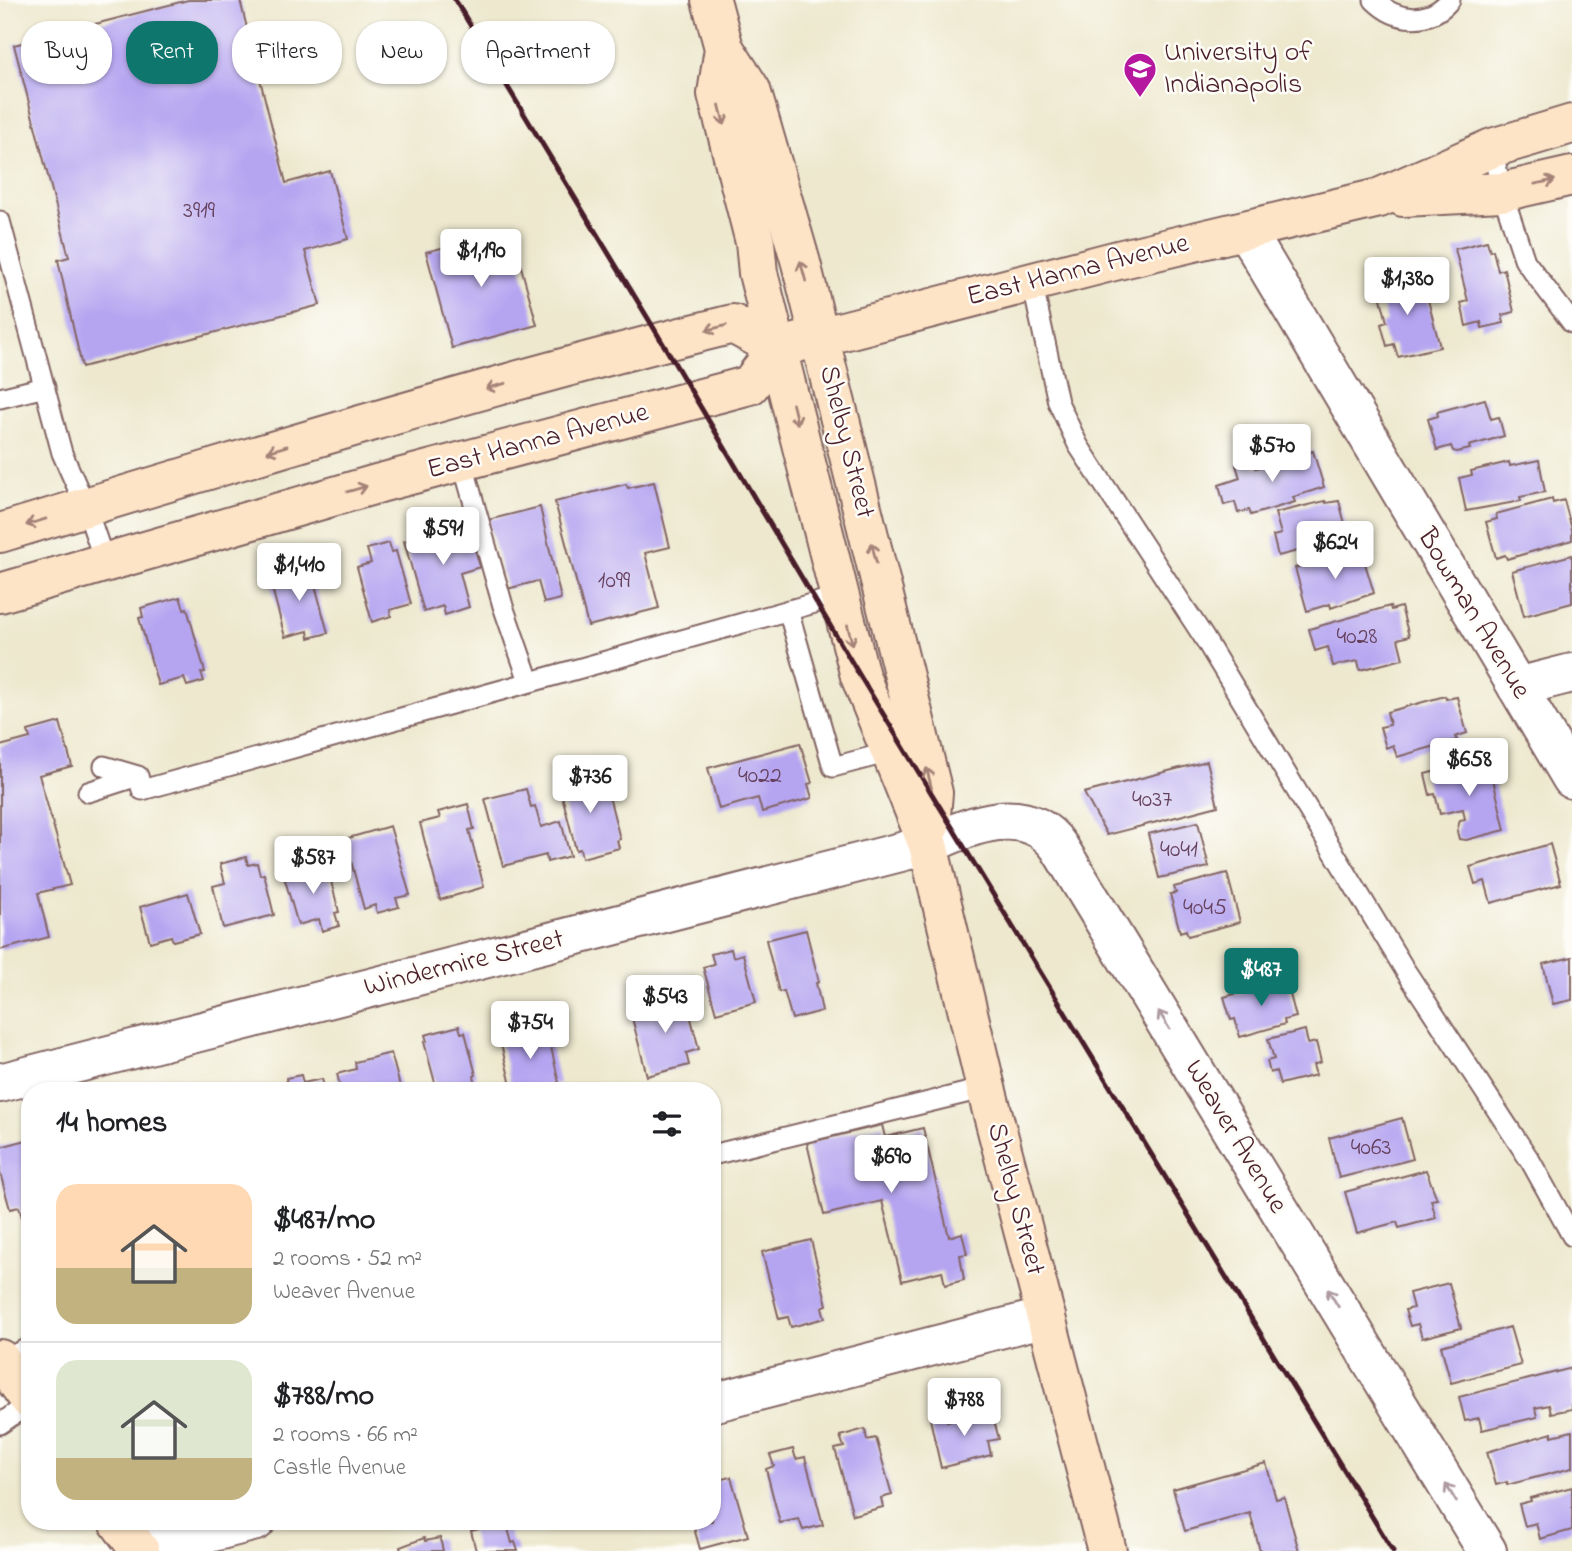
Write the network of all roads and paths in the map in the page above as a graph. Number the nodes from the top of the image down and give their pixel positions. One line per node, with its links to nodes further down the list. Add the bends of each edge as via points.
1 (711, 0): 4 (main road, Shelby Street)
2 (1374, 0): 3 (lane, via 1388,12 1414,18 1431,14)
3 (1450, 0)
4 (724, 48): 16 (main road, Shelby Street, one-way to 4, via 751,89); 17 (main road, Shelby Street, one-way to 17, via 717,94)
5 (1572, 124): 6 (main road, East Hanna Avenue)
6 (1492, 148): 8 (lane); 9 (main road, East Hanna Avenue)
7 (1572, 176): 8 (main road, East Hanna Avenue, one-way to 7)
8 (1502, 192): 9 (main road, East Hanna Avenue); 15 (lane, via 1525,261)
9 (1380, 198): 11 (main road, East Hanna Avenue)
10 (0, 221): 13 (lane)
11 (1246, 231): 12 (main road, East Hanna Avenue); 29 (street, Bowman Avenue)
12 (1032, 282): 16 (main road, East Hanna Avenue); 39 (lane, via 1058,402 1079,444 1203,636 1405,970 1531,1162)
13 (20, 293): 14 (lane); 18 (lane)
14 (0, 298)
15 (1572, 323)
16 (820, 337): 17 (main road, East Hanna Avenue); 35 (main road, Shelby Street, one-way to 16, via 933,793)
17 (777, 348): 20 (main road, East Hanna Avenue, via 750,385); 21 (main road, one-way to 21, via 733,324 390,415); 25 (main road, Shelby Street, one-way to 25)
18 (45, 387): 19 (lane); 21 (lane, via 62,453)
19 (0, 398)
20 (461, 461): 23 (main road, East Hanna Avenue, one-way to 20); 28 (lane)
21 (86, 507): 22 (main road, one-way to 22); 23 (lane)
22 (0, 533)
23 (105, 563): 24 (main road, East Hanna Avenue)
24 (0, 593)
25 (840, 596): 26 (lane); 30 (main road, Shelby Street, one-way to 30, via 860,676)
26 (788, 610): 28 (lane); 30 (lane, via 833,767)
27 (1572, 673): 29 (street)
28 (529, 681): 32 (lane, via 142,790)
29 (1517, 687): 33 (street, Bowman Avenue)
30 (890, 752): 35 (main road, Shelby Street)
31 (104, 766): 32 (lane)
32 (138, 776): 34 (lane)
33 (1572, 779)
34 (88, 792)
35 (928, 845): 36 (street, Windermire Street); 37 (main road, Shelby Street); 51 (street, Weaver Avenue, one-way to 35, via 1048,833 1011,820 957,831)
36 (0, 1083)
37 (986, 1087): 38 (lane); 40 (main road, Shelby Street)
38 (721, 1153)
39 (1572, 1236)
40 (1046, 1317): 44 (street); 50 (main road, Shelby Street)
41 (21, 1351): 42 (lane)
42 (0, 1360): 43 (main road)
43 (21, 1389)
44 (721, 1401)
45 (21, 1409): 46 (lane)
46 (0, 1424)
47 (124, 1530): 49 (main road)
48 (221, 1530): 49 (street)
49 (139, 1551)
50 (1107, 1551)
51 (1487, 1551)

